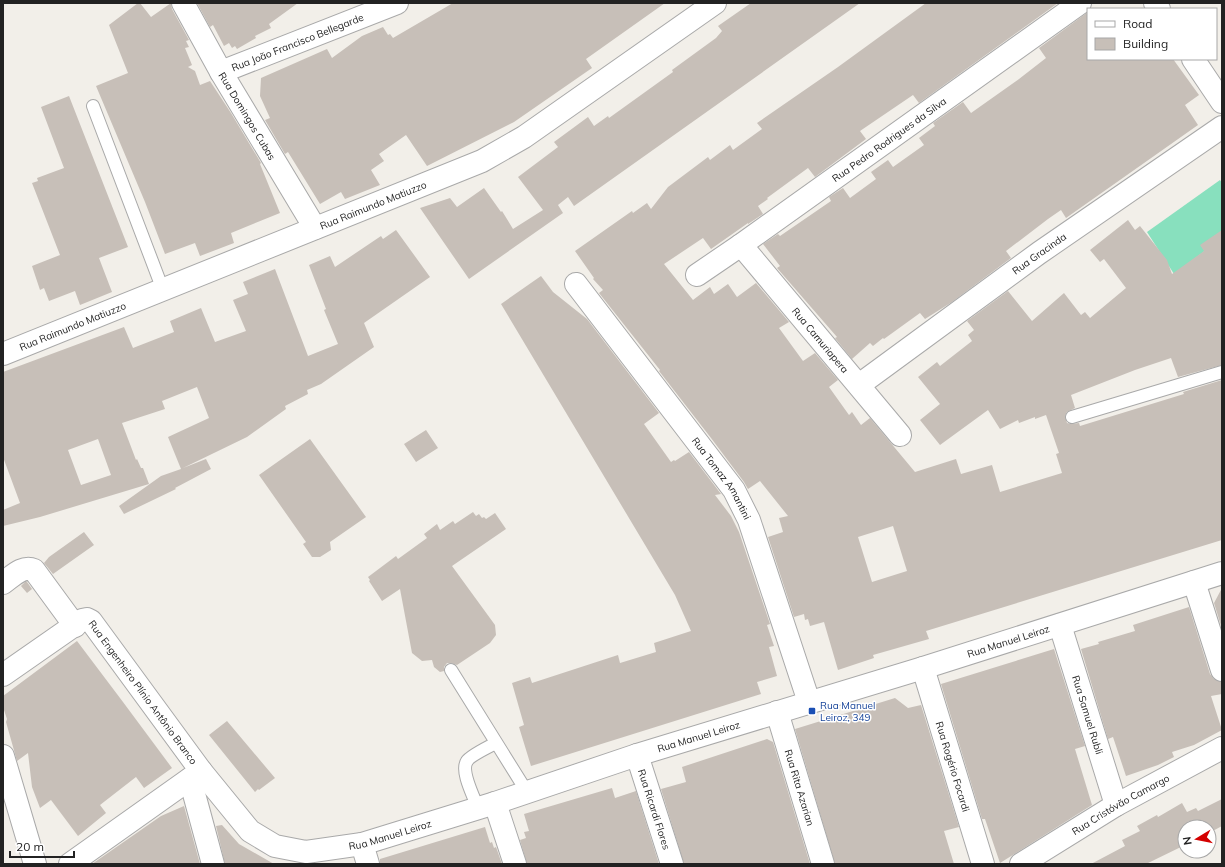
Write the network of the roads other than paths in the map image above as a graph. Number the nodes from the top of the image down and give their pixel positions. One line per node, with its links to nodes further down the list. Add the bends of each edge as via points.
1 (183, 3): 6 (street, Rua Domingos Cubas)
2 (397, 3): 6 (street, Rua João Francisco Bellegarde)
3 (715, 3): 10 (street, Rua Raimundo Matiuzzo, via 524,137 482,161)
4 (1080, 3): 11 (street, Rua Pedro Rodrigues da Silva)
5 (1194, 60): 7 (street)
6 (221, 72): 10 (street, Rua Domingos Cubas)
7 (1222, 102)
8 (93, 106): 14 (lane)
9 (1222, 127): 17 (street, Rua Gracinda, via 1039,253)
10 (315, 228): 14 (street, Rua Raimundo Matiuzzo)
11 (741, 245): 12 (street, Rua Pedro Rodrigues da Silva); 17 (street, Rua Camuriapera)
12 (697, 275)
13 (576, 284): 29 (street, Rua Tomaz Amantini, via 734,490 749,520)
14 (163, 290): 15 (street, Rua Raimundo Matiuzzo)
15 (3, 354)
16 (1222, 372): 18 (lane)
17 (859, 385): 19 (street, Rua Camuriapera)
18 (1072, 417)
19 (900, 435)
20 (1222, 573): 21 (street, Rua Manuel Leiroz)
21 (1194, 582): 23 (street, Rua Manuel Leiroz); 27 (street)
22 (3, 583): 24 (street, via 22,569 34,570)
23 (1060, 625): 25 (street, Rua Manuel Leiroz); 37 (street, Rua Samuel Rubli)
24 (75, 626): 28 (street, Rua Engenheiro Plínio Antônio Branco); 35 (street, Rua Engenheiro Plínio Antônio Branco, via 87,619 97,627)
25 (923, 668): 29 (street, Rua Manuel Leiroz); 46 (street, Rua Rogério Focardi)
26 (450, 670): 31 (lane)
27 (1222, 670)
28 (3, 675)
29 (809, 702): 30 (street, Rua Manuel Leiroz)
30 (777, 712): 33 (street, Rua Manuel Leiroz); 45 (street, Rua Rita Azarian)
31 (496, 743): 36 (lane); 38 (lane, via 467,760 464,767 466,776)
32 (1222, 748): 37 (street, Rua Cristóvão Camargo)
33 (637, 755): 36 (street, Rua Manuel Leiroz); 44 (street, Rua Ricardi Flores)
34 (3, 756): 40 (street)
35 (195, 775): 39 (street, Rua Manuel Leiroz, via 250,831 275,846 306,852); 41 (street); 42 (street)
36 (527, 792): 38 (street, Rua Manuel Leiroz)
37 (1116, 805): 47 (street, Rua Cristóvão Camargo)
38 (486, 806): 39 (street, Rua Manuel Leiroz); 43 (street)
39 (365, 854)
40 (35, 864)
41 (70, 864)
42 (213, 864)
43 (515, 864)
44 (672, 864)
45 (822, 864)
46 (983, 864)
47 (1021, 864)

